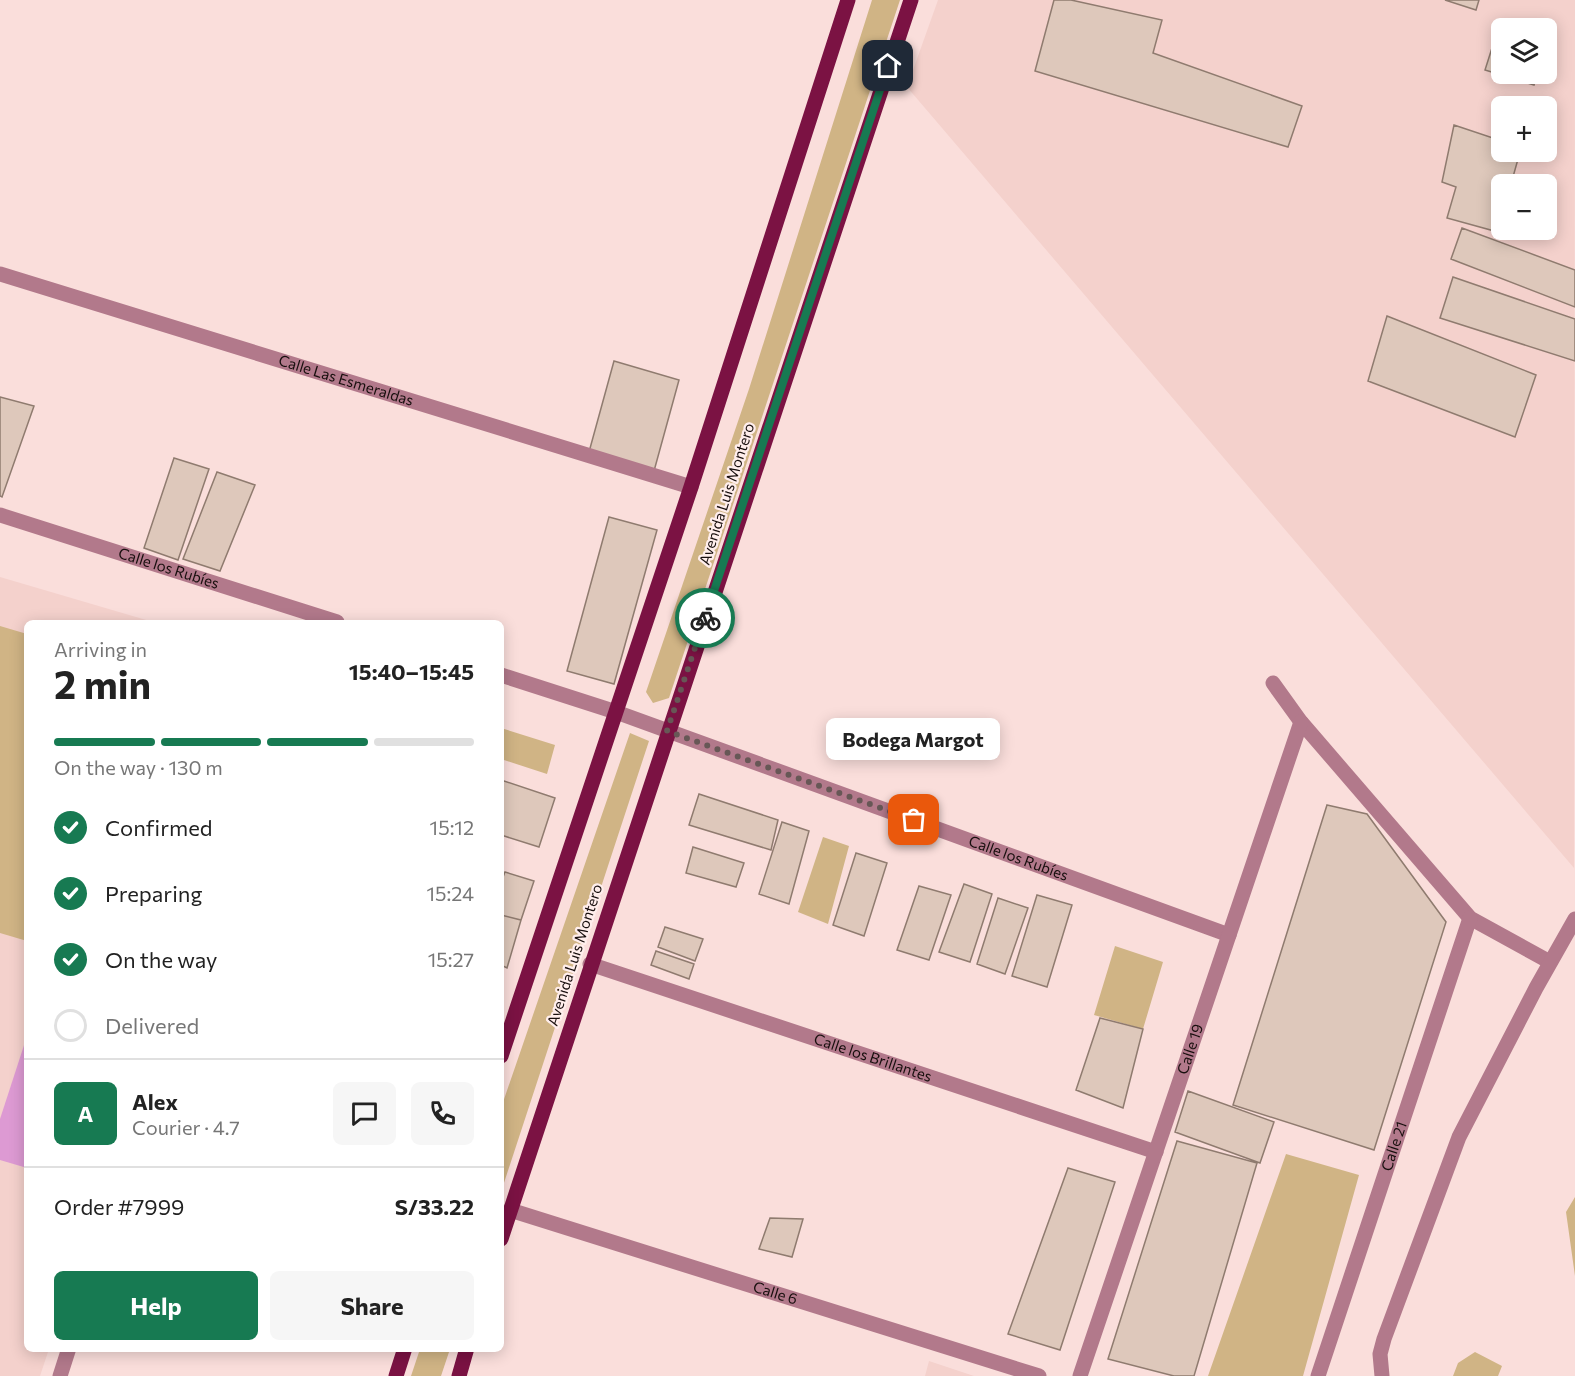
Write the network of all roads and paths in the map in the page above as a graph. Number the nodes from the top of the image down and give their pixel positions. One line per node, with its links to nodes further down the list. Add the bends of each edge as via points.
1 (848, 0): 4 (main road)
2 (911, 0): 11 (main road, Avenida Luis Montero)
3 (0, 274): 4 (street, Calle Las Esmeraldas)
4 (690, 488): 9 (main road)
5 (0, 514): 6 (street, Calle los Rubíes)
6 (310, 618)
7 (504, 676): 9 (street, Calle los Rubíes)
8 (1273, 683): 10 (street)
9 (616, 712): 11 (street, Calle los Rubíes); 17 (main road)
10 (1301, 722): 12 (street); 14 (street, Calle 19)
11 (667, 731): 14 (street, Calle los Rubíes); 16 (main road, Avenida Luis Montero)
12 (1470, 918): 15 (street); 29 (street, Calle 21)
13 (1575, 919): 15 (street)
14 (1229, 935): 18 (street, Calle 19)
15 (1550, 962): 30 (street, via 1459,1137 1384,1339 1380,1354)
16 (591, 964): 18 (street, Calle los Brillantes); 19 (main road, Avenida Luis Montero)
17 (504, 1047)
18 (1156, 1152): 28 (street, Calle 19)
19 (510, 1210): 20 (main road, Avenida Luis Montero); 27 (street, Calle 6)
20 (504, 1229)
21 (68, 1352): 24 (street)
22 (404, 1352): 25 (main road)
23 (466, 1352): 26 (main road)
24 (60, 1376)
25 (396, 1376)
26 (459, 1376)
27 (1039, 1376)
28 (1080, 1376)
29 (1318, 1376)
30 (1382, 1376)

